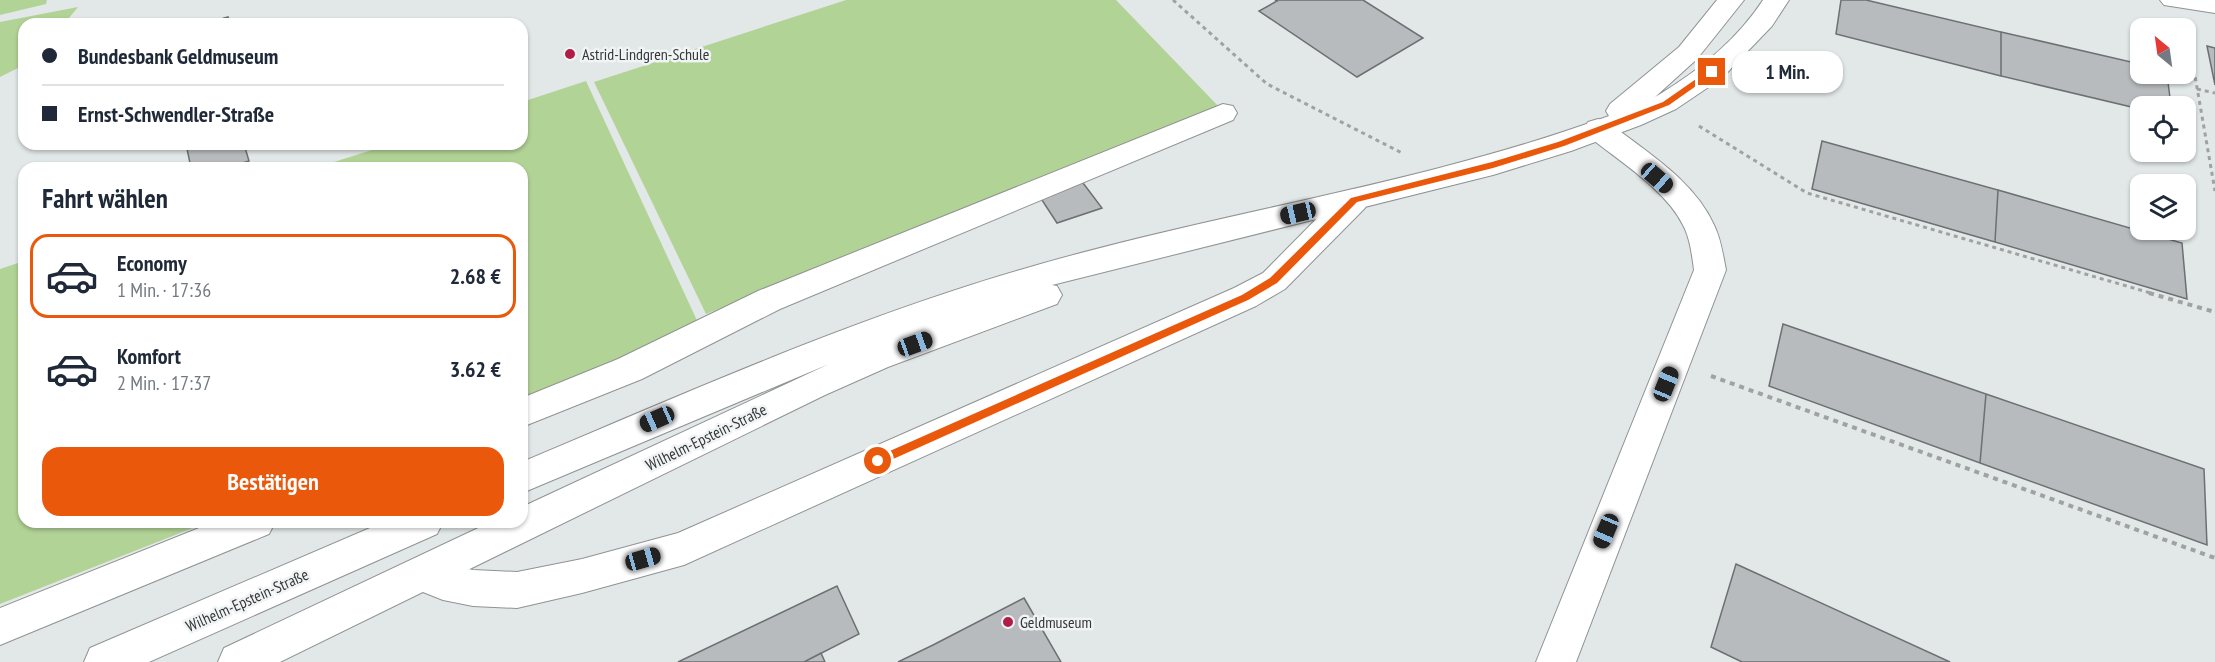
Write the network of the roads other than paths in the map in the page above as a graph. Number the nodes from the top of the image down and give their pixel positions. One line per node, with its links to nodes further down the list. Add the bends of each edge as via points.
1 (1731, 0): 7 (main road, via 1688,52)
2 (1776, 0): 7 (main road, Wilhelm-Epstein-Straße, via 1763,20 1712,72 1666,104)
3 (2173, 0): 4 (main road)
4 (2181, 1): 5 (main road)
5 (2215, 5)
6 (1223, 112): 10 (main road, via 769,300 630,369)
7 (1598, 129): 8 (main road, Wilhelm-Epstein-Straße, via 1493,165); 20 (main road, via 1685,203 1705,242 1710,270)
8 (1354, 200): 9 (main road, Wilhelm-Epstein-Straße); 16 (main road, via 1274,281 1245,297 684,548 517,590 473,588)
9 (1187, 240): 11 (main road, Wilhelm-Epstein-Straße, via 1022,281 877,331 668,414); 12 (main road, Wilhelm-Epstein-Straße, via 876,358)
10 (528, 411)
11 (528, 475)
12 (528, 523)
13 (241, 528): 17 (main road)
14 (410, 528): 18 (main road, Wilhelm-Epstein-Straße)
15 (518, 528): 16 (main road, Wilhelm-Epstein-Straße)
16 (422, 574): 19 (main road, Wilhelm-Epstein-Straße)
17 (0, 627)
18 (104, 662)
19 (238, 662)
20 (1556, 662)

